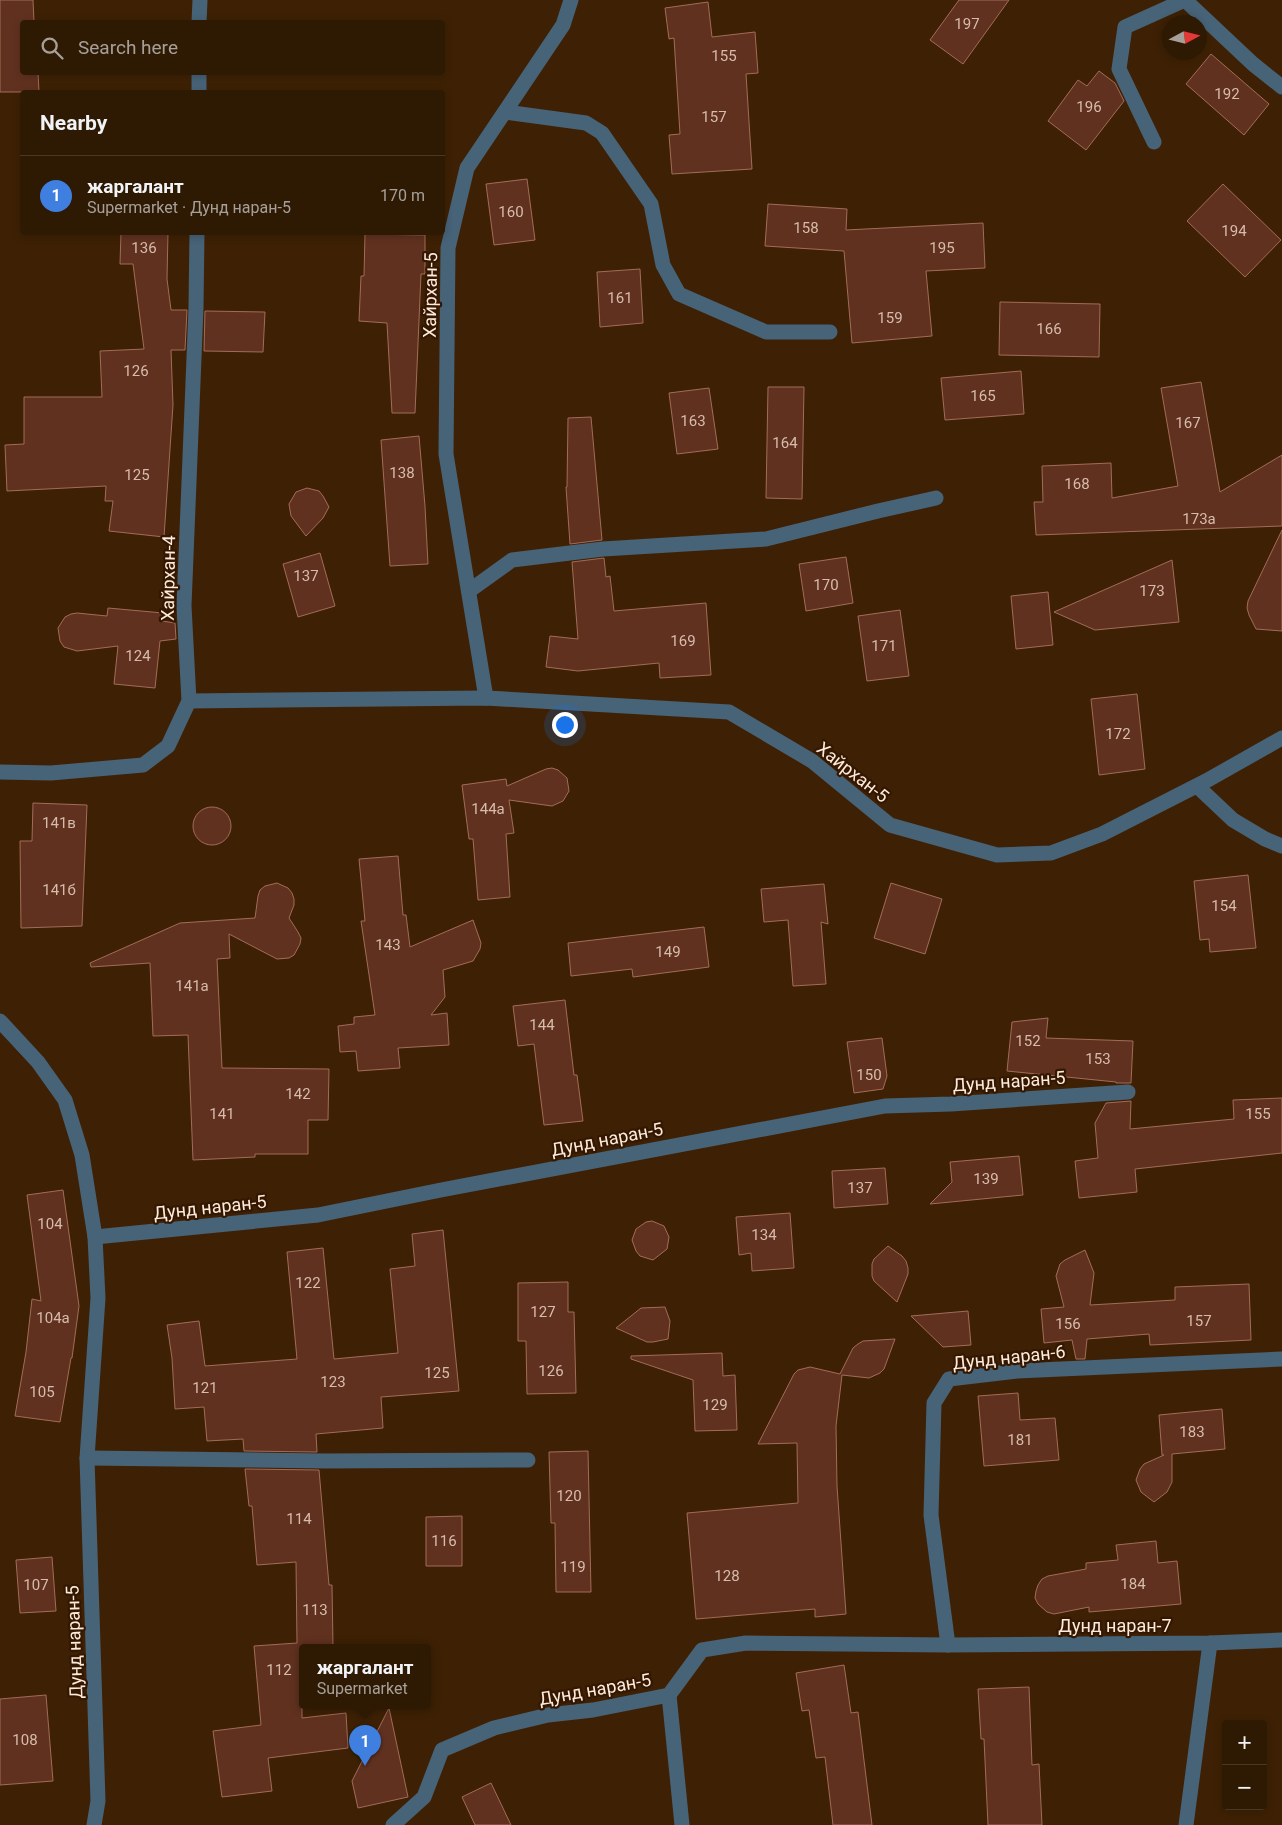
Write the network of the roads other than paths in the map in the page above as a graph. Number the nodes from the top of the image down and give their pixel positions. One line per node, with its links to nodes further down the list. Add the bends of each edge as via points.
1 (200, 0): 4 (street)
2 (571, 0): 8 (street, Хайрхан-5, via 563,25)
3 (1185, 0): 6 (street); 9 (street, via 1125,26 1119,69)
4 (200, 20)
5 (199, 75): 7 (street)
6 (1282, 87)
7 (198, 90)
8 (505, 112): 11 (street, via 586,123 602,132 651,204 663,265 679,294 766,332); 13 (street, Хайрхан-5, via 467,168 448,248 446,454)
9 (1154, 142)
10 (197, 235): 15 (street, Хайрхан-4, via 184,606)
11 (830, 332)
12 (936, 498): 13 (street, via 766,539 604,549 512,560)
13 (468, 592): 14 (street, Хайрхан-5)
14 (486, 698): 15 (street); 18 (street, Хайрхан-5, via 730,712 812,761 890,825 997,855 1051,853 1102,834)
15 (189, 701): 17 (street, Хайрхан-4, via 168,746 143,765 51,773)
16 (1282, 738): 18 (street, Хайрхан-5)
17 (0, 772)
18 (1196, 786): 19 (street, via 1233,820)
19 (1282, 846)
20 (0, 1021): 22 (street, Дунд наран-5, via 38,1062 65,1100 82,1155)
21 (1128, 1092): 22 (street, Дунд наран-5, via 885,1106 318,1215)
22 (95, 1238): 24 (street, Дунд наран-5, via 98,1298)
23 (1282, 1359): 28 (street, Дунд наран-6, via 1017,1371 949,1379 934,1403 931,1515)
24 (88, 1458): 25 (street); 30 (street, Дунд наран-5, via 98,1801)
25 (528, 1460)
26 (1282, 1640): 27 (street, Дунд наран-7)
27 (1210, 1643): 28 (street, Дунд наран-7); 33 (street)
28 (948, 1645): 29 (street, Дунд наран-5, via 746,1643 702,1650)
29 (669, 1695): 31 (street, Дунд наран-5, via 548,1715 494,1728 442,1750 424,1797); 32 (street)
30 (94, 1825)
31 (393, 1825)
32 (682, 1825)
33 (1186, 1825)

